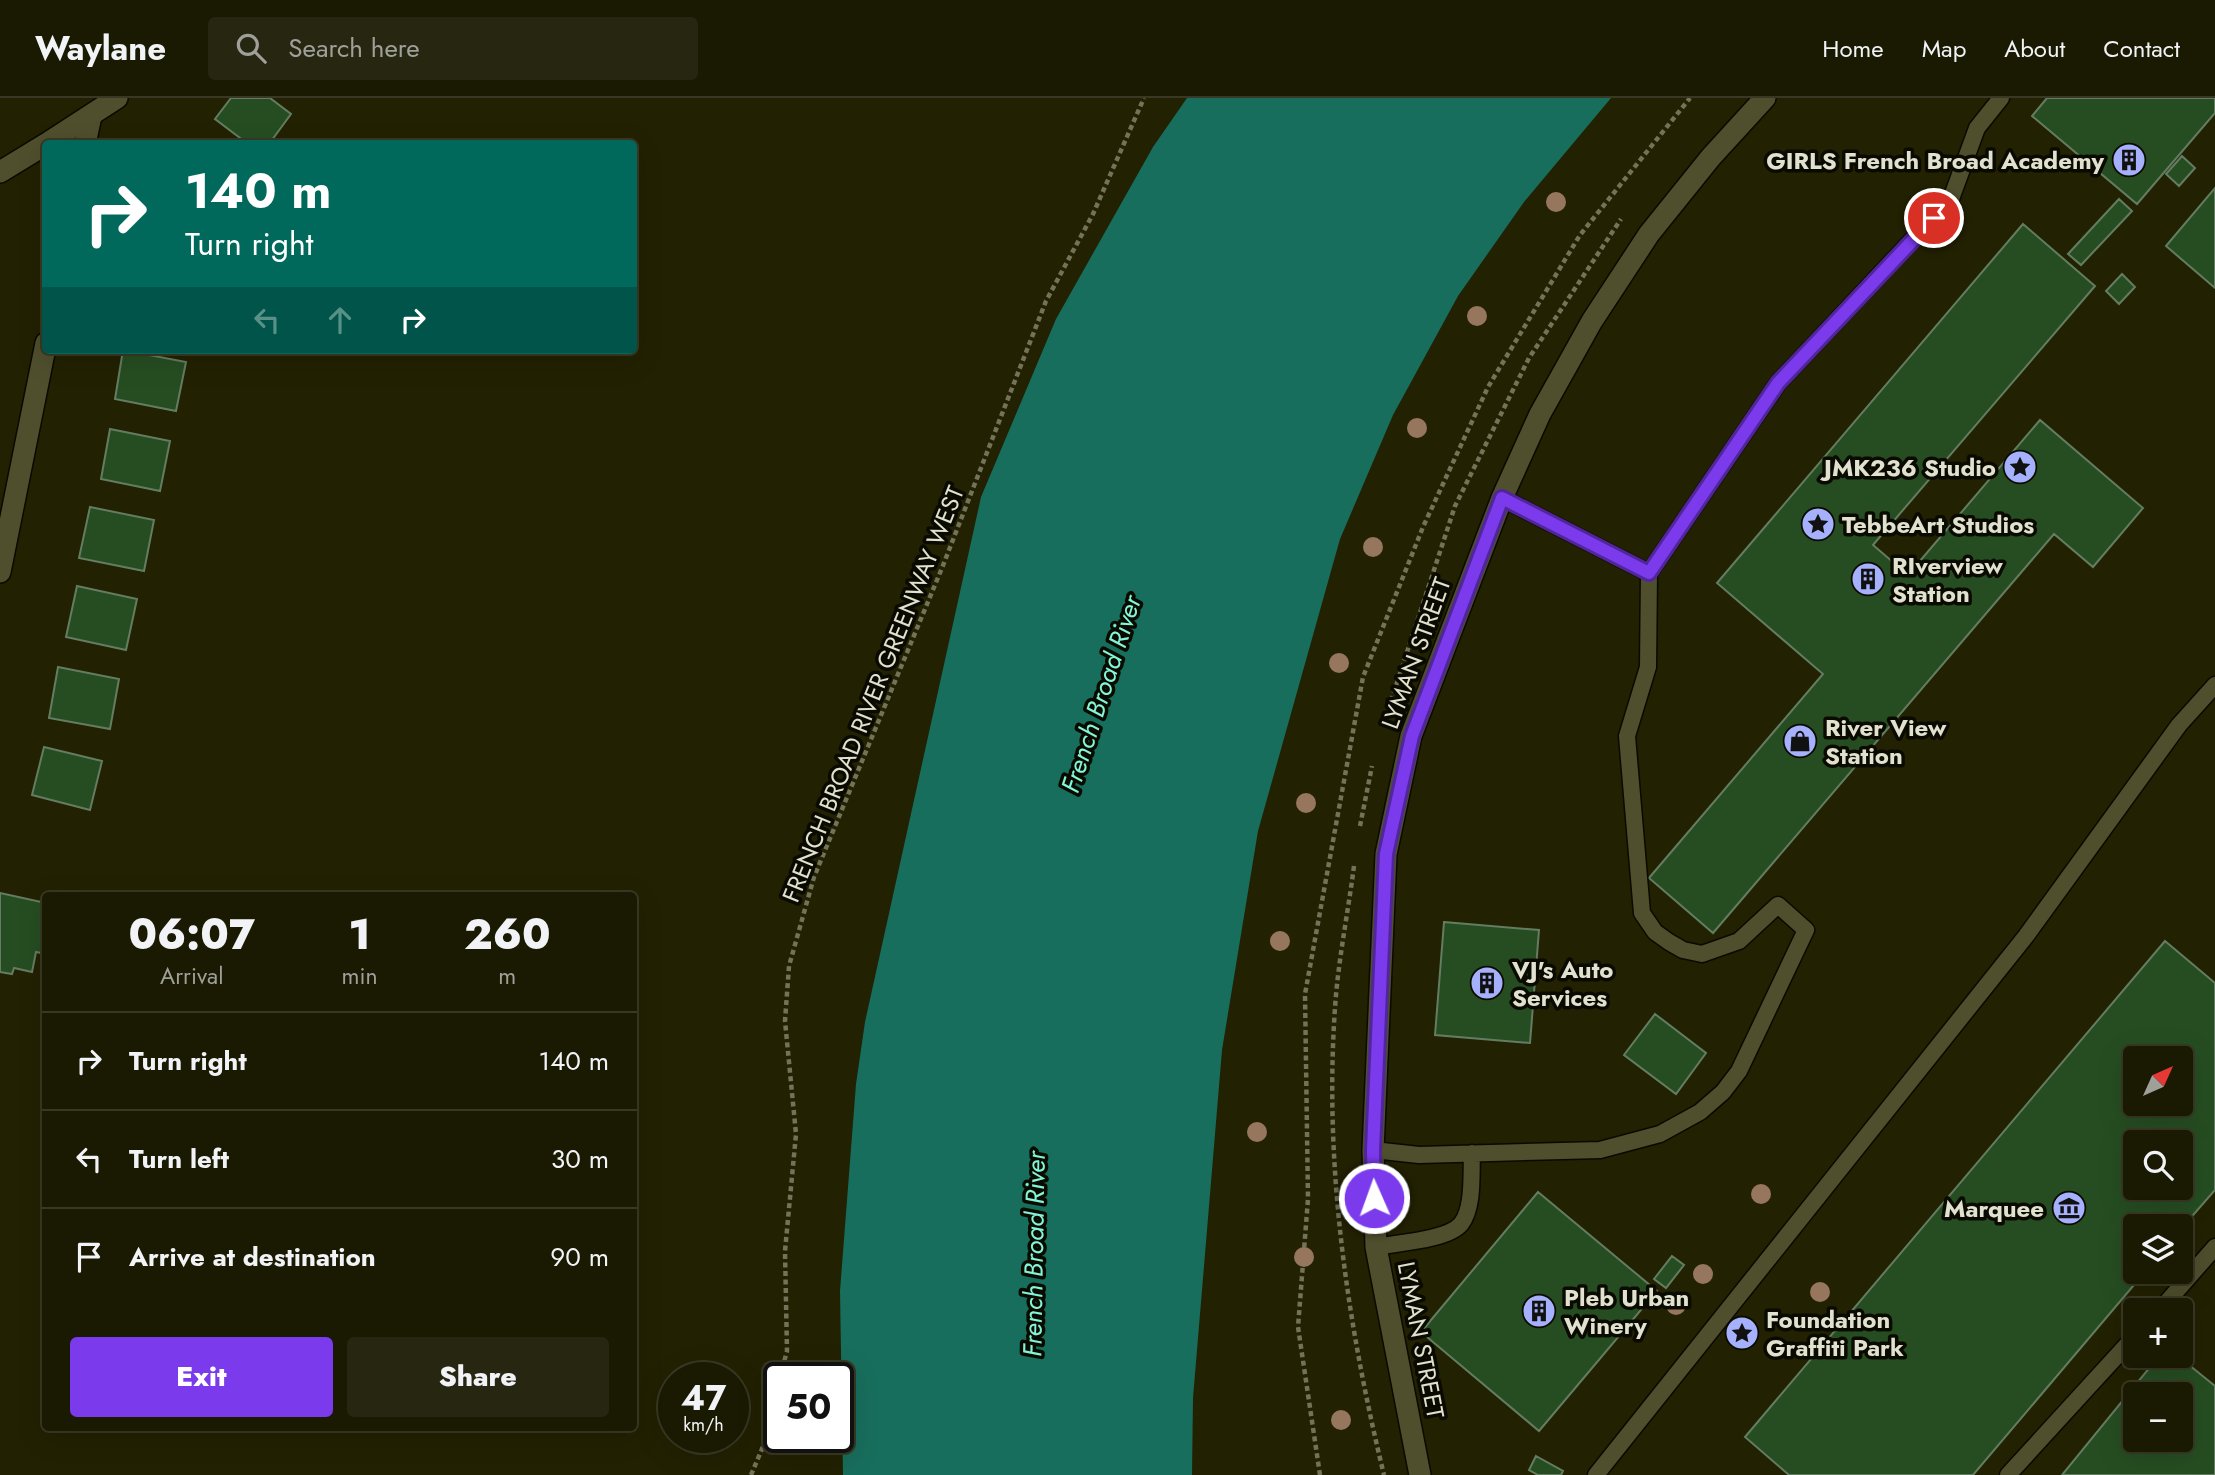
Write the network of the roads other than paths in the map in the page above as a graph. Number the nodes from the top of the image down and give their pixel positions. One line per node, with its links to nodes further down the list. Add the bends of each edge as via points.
1 (117, 98): 4 (main road)
2 (1765, 98): 10 (main road, LYMAN STREET, via 1649,234 1592,321)
3 (2001, 98): 12 (lane, via 1977,128 1951,199 1778,383)
4 (91, 116): 5 (main road); 6 (main road)
5 (52, 140)
6 (86, 140)
7 (42, 146): 8 (main road)
8 (0, 172)
9 (44, 354): 11 (main road)
10 (1502, 498): 12 (lane); 14 (main road, LYMAN STREET, via 1412,736 1386,854)
11 (0, 572)
12 (1649, 573): 15 (lane, via 1648,667 1627,736 1642,913 1669,942 1702,954 1739,940 1778,905 1807,930 1739,1071 1700,1112 1660,1134 1600,1150)
13 (2215, 685): 21 (lane, via 2179,724 2026,936)
14 (1373, 1150): 15 (lane); 16 (main road, LYMAN STREET)
15 (1472, 1153): 16 (lane, via 1468,1207 1461,1225 1443,1235)
16 (1376, 1247): 20 (main road, LYMAN STREET)
17 (2215, 1247): 18 (lane)
18 (2170, 1298)
19 (2123, 1349): 22 (lane)
20 (1420, 1475)
21 (1596, 1475)
22 (2008, 1475)

